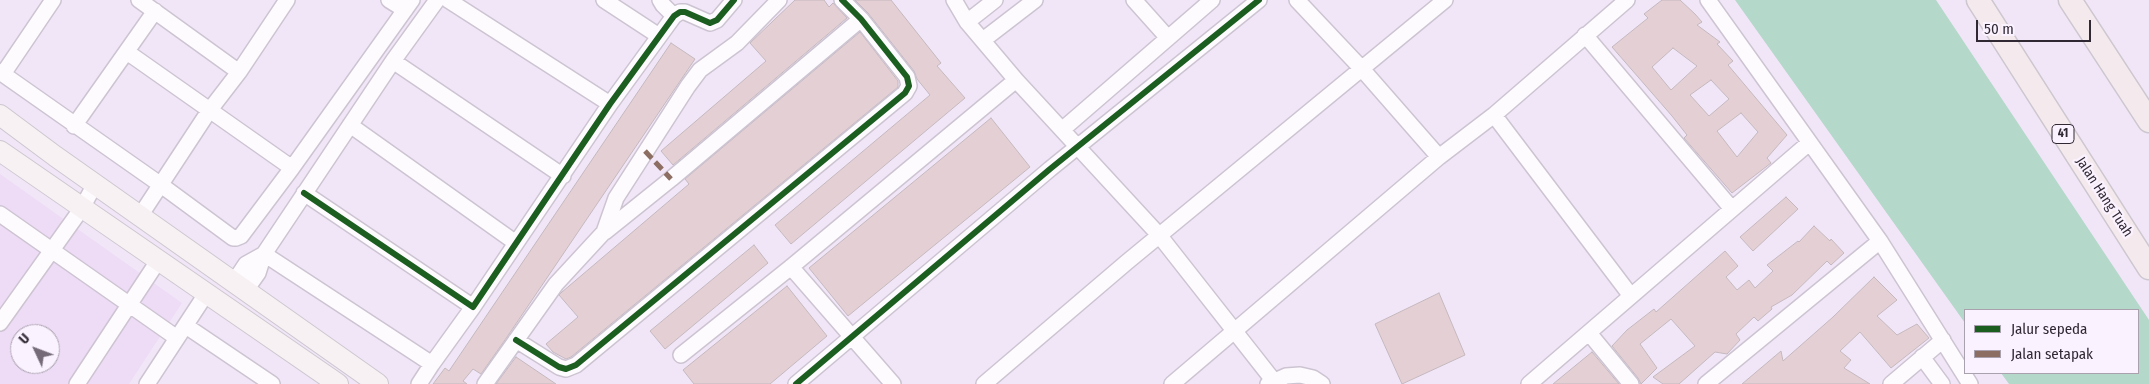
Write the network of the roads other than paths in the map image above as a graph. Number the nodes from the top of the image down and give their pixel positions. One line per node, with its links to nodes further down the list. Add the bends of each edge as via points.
1 (52, 0): 37 (street)
2 (139, 0): 25 (street)
3 (287, 0): 36 (street)
4 (389, 0): 24 (street)
5 (437, 0): 34 (street)
6 (448, 0): 39 (street)
7 (604, 0): 30 (street)
8 (660, 0): 26 (street)
9 (734, 0): 26 (street, via 717,20 710,23 685,12)
10 (779, 0): 60 (street, via 737,43 700,70 616,198)
11 (842, 0): 27 (street)
12 (954, 0): 28 (street)
13 (996, 0): 28 (street)
14 (1035, 0): 32 (street)
15 (1134, 0): 31 (street)
16 (1212, 0): 31 (street)
17 (1259, 0): 48 (street)
18 (1298, 0): 35 (street)
19 (1445, 0): 35 (street)
20 (1627, 0): 29 (street)
21 (1708, 0): 47 (street)
22 (1978, 0): 68 (highway, Jalan Hang Tuah / 41)
23 (2070, 0): 43 (highway)
24 (408, 5): 51 (street)
25 (155, 11): 33 (street); 36 (street)
26 (674, 16): 30 (street)
27 (861, 19): 60 (street); 80 (street, via 907,77 909,86 905,93 576,365 566,369 559,367)
28 (967, 22): 32 (street)
29 (1585, 35): 42 (street); 57 (street)
30 (659, 36): 39 (street)
31 (1168, 38): 46 (street)
32 (984, 40): 38 (street)
33 (127, 52): 40 (street); 45 (street)
34 (393, 61): 44 (street); 52 (street)
35 (1362, 69): 50 (street); 61 (street)
36 (238, 72): 40 (street)
37 (2, 73): 45 (street)
38 (1016, 80): 46 (street); 67 (street)
39 (610, 104): 52 (street)
40 (209, 111): 51 (street); 54 (street)
41 (0, 115): 53 (main road)
42 (1494, 115): 50 (street); 71 (street)
43 (2149, 121)
44 (350, 125): 55 (street); 63 (street)
45 (74, 126): 54 (street)
46 (1063, 129): 48 (street)
47 (1809, 143): 57 (street); 62 (street)
48 (1078, 148): 61 (street); 78 (street)
49 (0, 151): 56 (main road)
50 (1439, 157): 76 (street)
51 (292, 168): 54 (street, via 241,236 236,238)
52 (562, 176): 63 (street)
53 (95, 184): 56 (street); 59 (main road)
54 (162, 185): 59 (street)
55 (304, 193): 65 (street); 73 (street)
56 (82, 208): 64 (street); 66 (main road)
57 (1732, 209): 71 (street)
58 (0, 214): 64 (street)
59 (140, 216): 69 (main road)
60 (604, 232): 80 (street, via 556,284)
61 (1159, 235): 76 (street); 95 (street)
62 (1880, 241): 81 (street); 100 (street)
63 (516, 243): 73 (street)
64 (52, 250): 72 (street); 74 (street)
65 (264, 254): 69 (street, via 246,264); 84 (street)
66 (158, 261): 70 (main road); 72 (street)
67 (791, 267): 78 (street); 82 (street)
68 (2149, 268)
69 (240, 286): 90 (main road)
70 (206, 294): 75 (street); 89 (main road)
71 (1631, 296): 77 (street)
72 (128, 304): 79 (street); 86 (street)
73 (473, 307): 84 (street)
74 (0, 323)
75 (186, 326): 79 (street); 88 (street)
76 (1234, 330): 85 (street); 96 (street)
77 (1589, 333): 98 (street); 99 (street)
78 (852, 337): 93 (street); 94 (street)
79 (177, 338): 87 (street)
80 (516, 340): 92 (street)
81 (1943, 340): 83 (street); 103 (street)
82 (681, 355)
83 (1922, 357): 101 (street); 102 (street)
84 (432, 364): 91 (street)
85 (1271, 382): 97 (street, via 1300,375)
86 (77, 384)
87 (147, 384)
88 (272, 384)
89 (338, 384)
90 (378, 384)
91 (419, 384)
92 (484, 384)
93 (796, 384)
94 (893, 384)
95 (984, 384)
96 (1172, 384)
97 (1322, 384)
98 (1529, 384)
99 (1631, 384)
100 (1706, 384)
101 (1891, 384)
102 (1942, 384)
103 (1970, 384)

